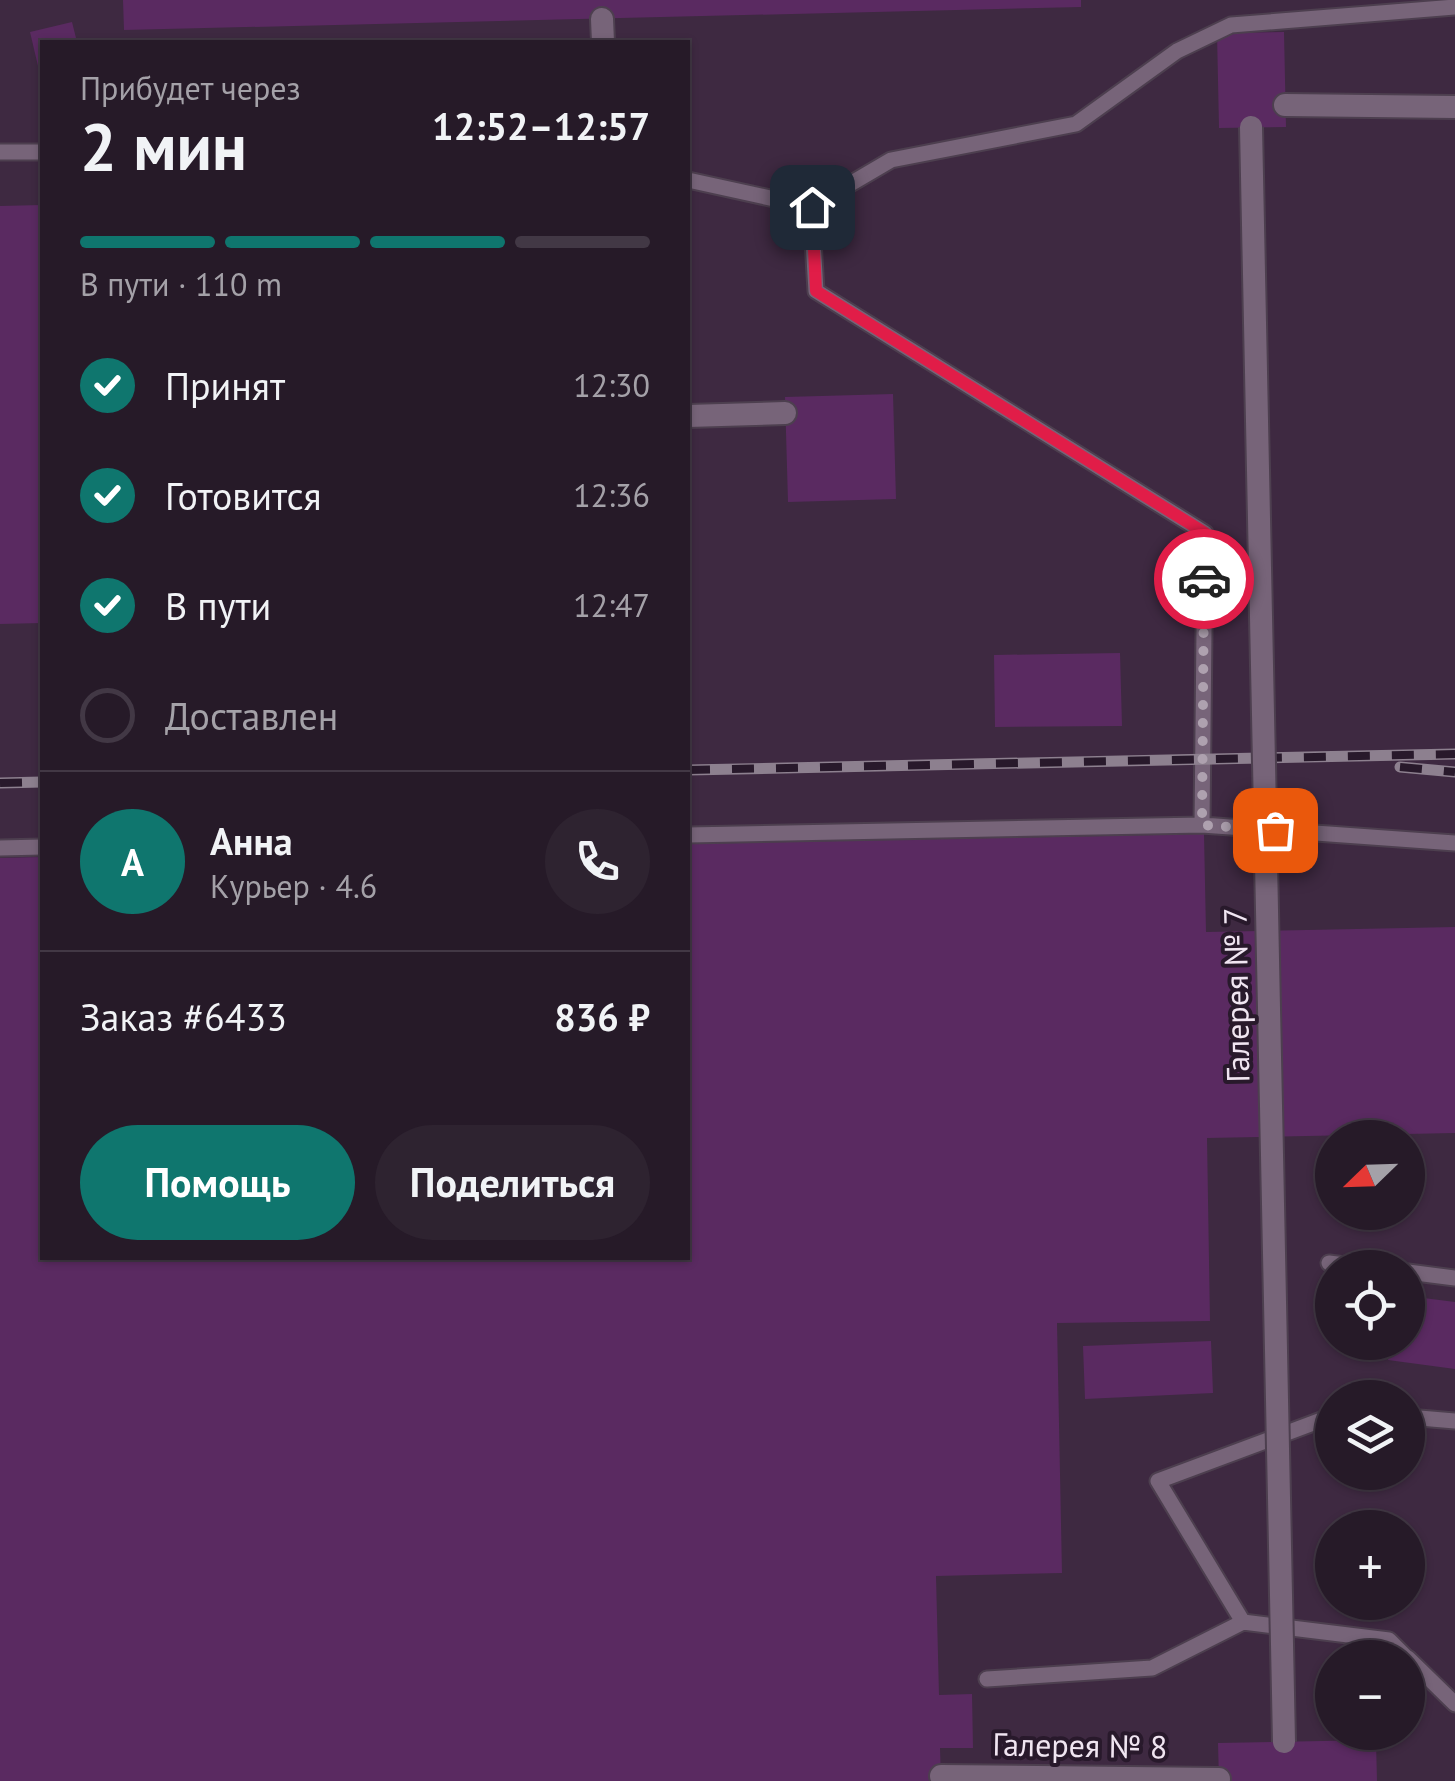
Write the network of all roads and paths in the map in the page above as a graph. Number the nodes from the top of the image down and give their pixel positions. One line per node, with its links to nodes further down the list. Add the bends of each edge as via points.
1 (1455, 8): 10 (lane, via 1231,25 1177,50 1076,124 891,160)
2 (602, 18): 3 (street)
3 (603, 40)
4 (1285, 105): 5 (street)
5 (1455, 107)
6 (1251, 127): 28 (street, Галерея № 7, bridge)
7 (0, 152): 8 (lane)
8 (40, 152)
9 (690, 180): 10 (lane)
10 (812, 207): 13 (lane, via 816,291 1205,533)
11 (786, 413): 12 (street)
12 (690, 416)
13 (1202, 825): 14 (lane); 15 (lane)
14 (690, 835)
15 (1455, 843)
16 (40, 847): 17 (lane)
17 (0, 848)
18 (1425, 1274): 19 (lane)
19 (1455, 1278)
20 (1425, 1418): 21 (lane)
21 (1455, 1421)
22 (1315, 1422): 23 (lane, via 1158,1481)
23 (1243, 1622): 24 (lane); 26 (lane, via 1152,1668)
24 (1388, 1640)
25 (1425, 1675): 27 (lane)
26 (987, 1678)
27 (1455, 1704)
28 (1284, 1742)
29 (941, 1776): 30 (street, Галерея № 8)
30 (1219, 1780)

